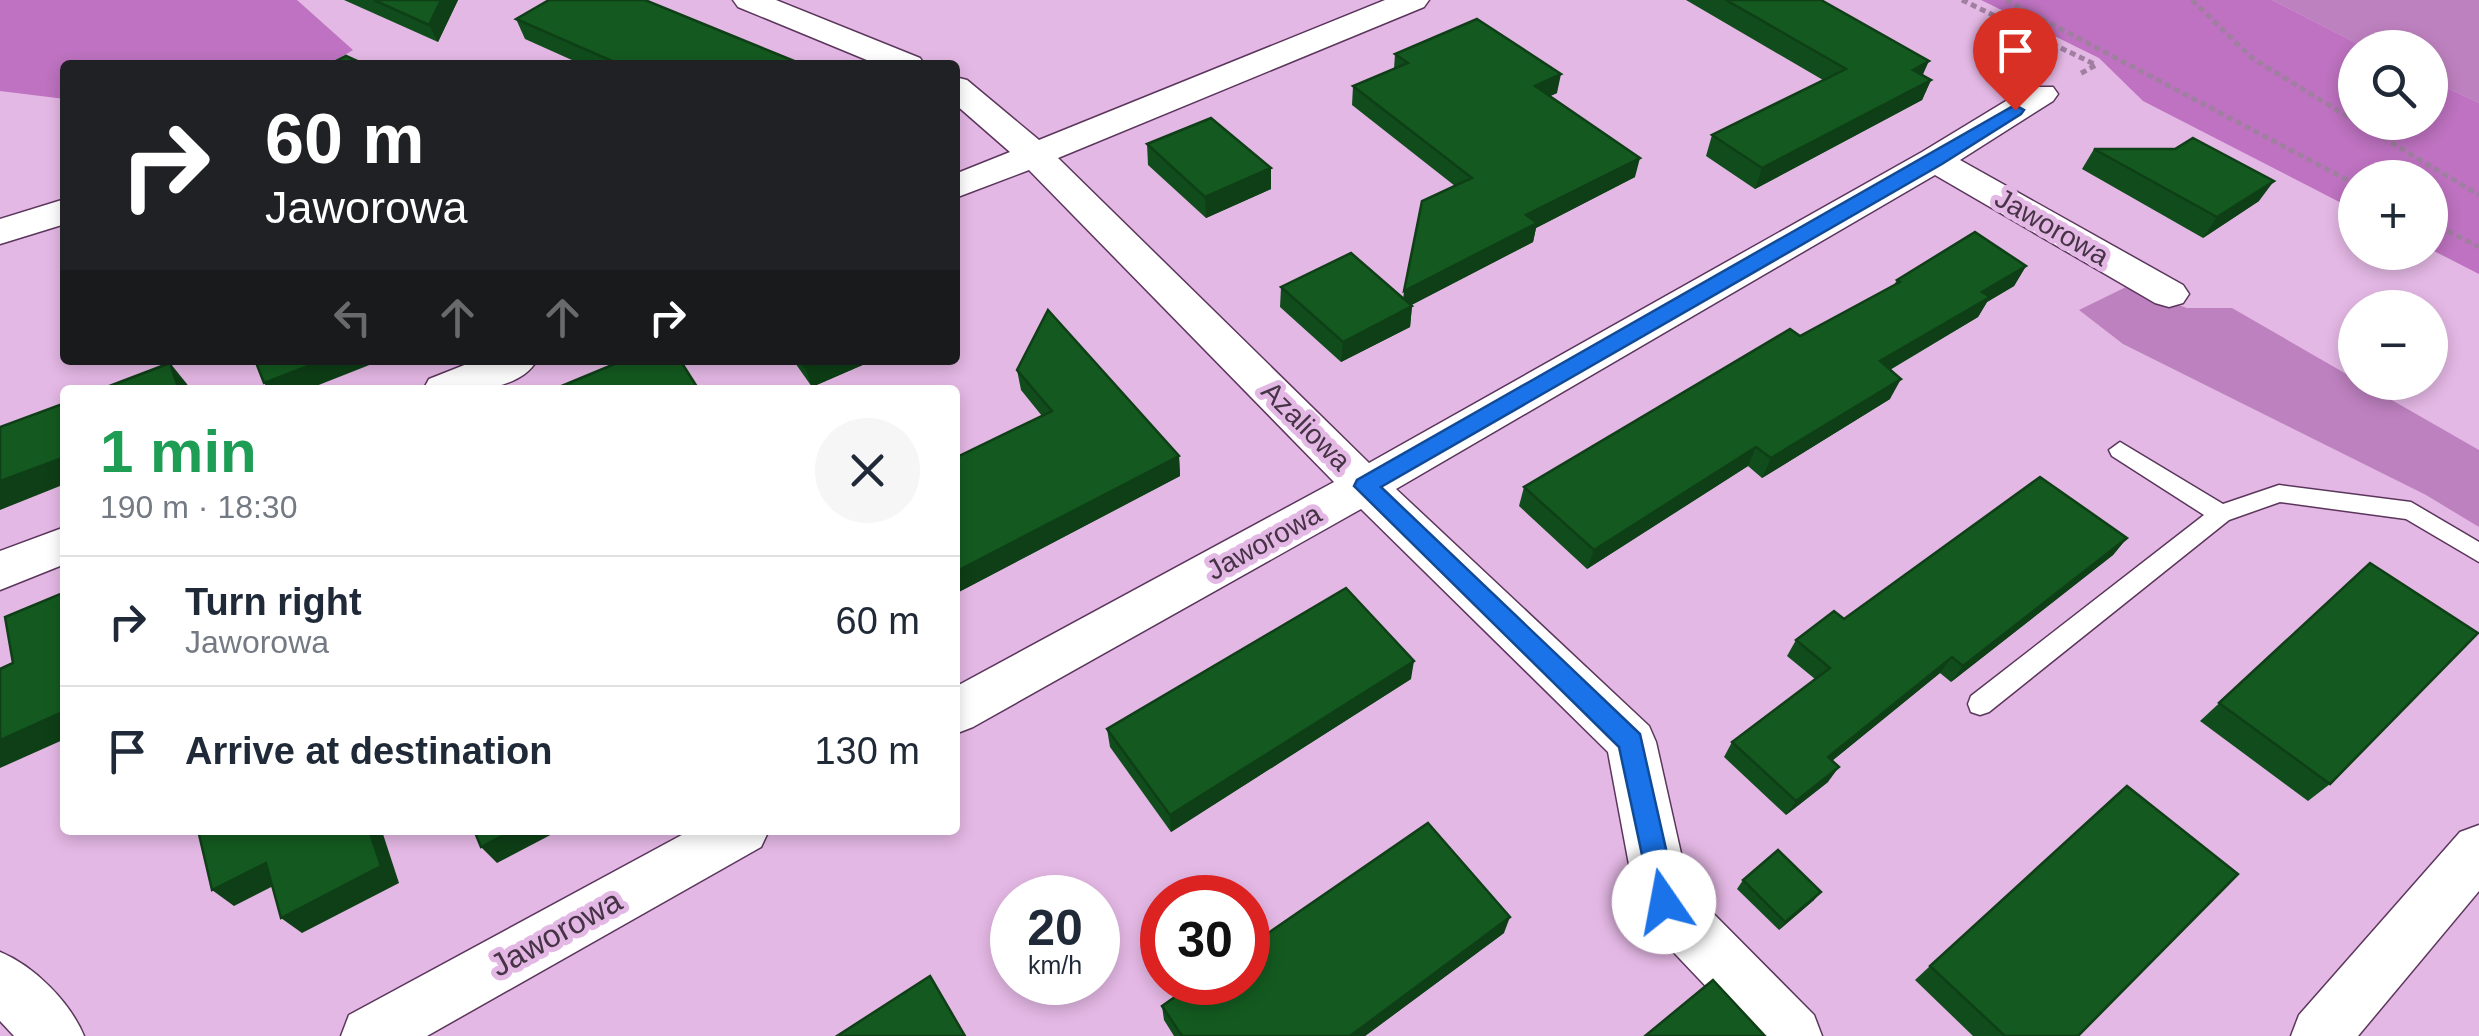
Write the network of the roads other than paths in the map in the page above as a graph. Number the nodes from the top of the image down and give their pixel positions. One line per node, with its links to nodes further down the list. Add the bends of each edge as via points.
1 (749, 0): 3 (street)
2 (1413, 0): 6 (street)
3 (896, 60)
4 (960, 92): 6 (street, Azaliowa)
5 (2041, 94): 7 (street, Jaworowa)
6 (1035, 156): 8 (street); 15 (street, Azaliowa)
7 (1936, 160): 11 (street, Jaworowa); 15 (street, Jaworowa)
8 (960, 185)
9 (60, 213): 10 (street)
10 (0, 232)
11 (2169, 294)
12 (505, 365): 13 (street)
13 (456, 385)
14 (2120, 450): 16 (lane)
15 (1365, 486): 21 (street, Jaworowa); 27 (street, Azaliowa, via 1631,742 1664,902)
16 (2221, 514): 18 (lane, via 2279,493 2411,511); 20 (lane)
17 (60, 547): 19 (street)
18 (2479, 553)
19 (0, 572)
20 (1980, 704)
21 (960, 709)
22 (733, 835): 26 (street, Jaworowa)
23 (2479, 850): 28 (street)
24 (0, 980): 25 (street)
25 (55, 1036)
26 (370, 1036)
27 (1793, 1036)
28 (2320, 1036)

